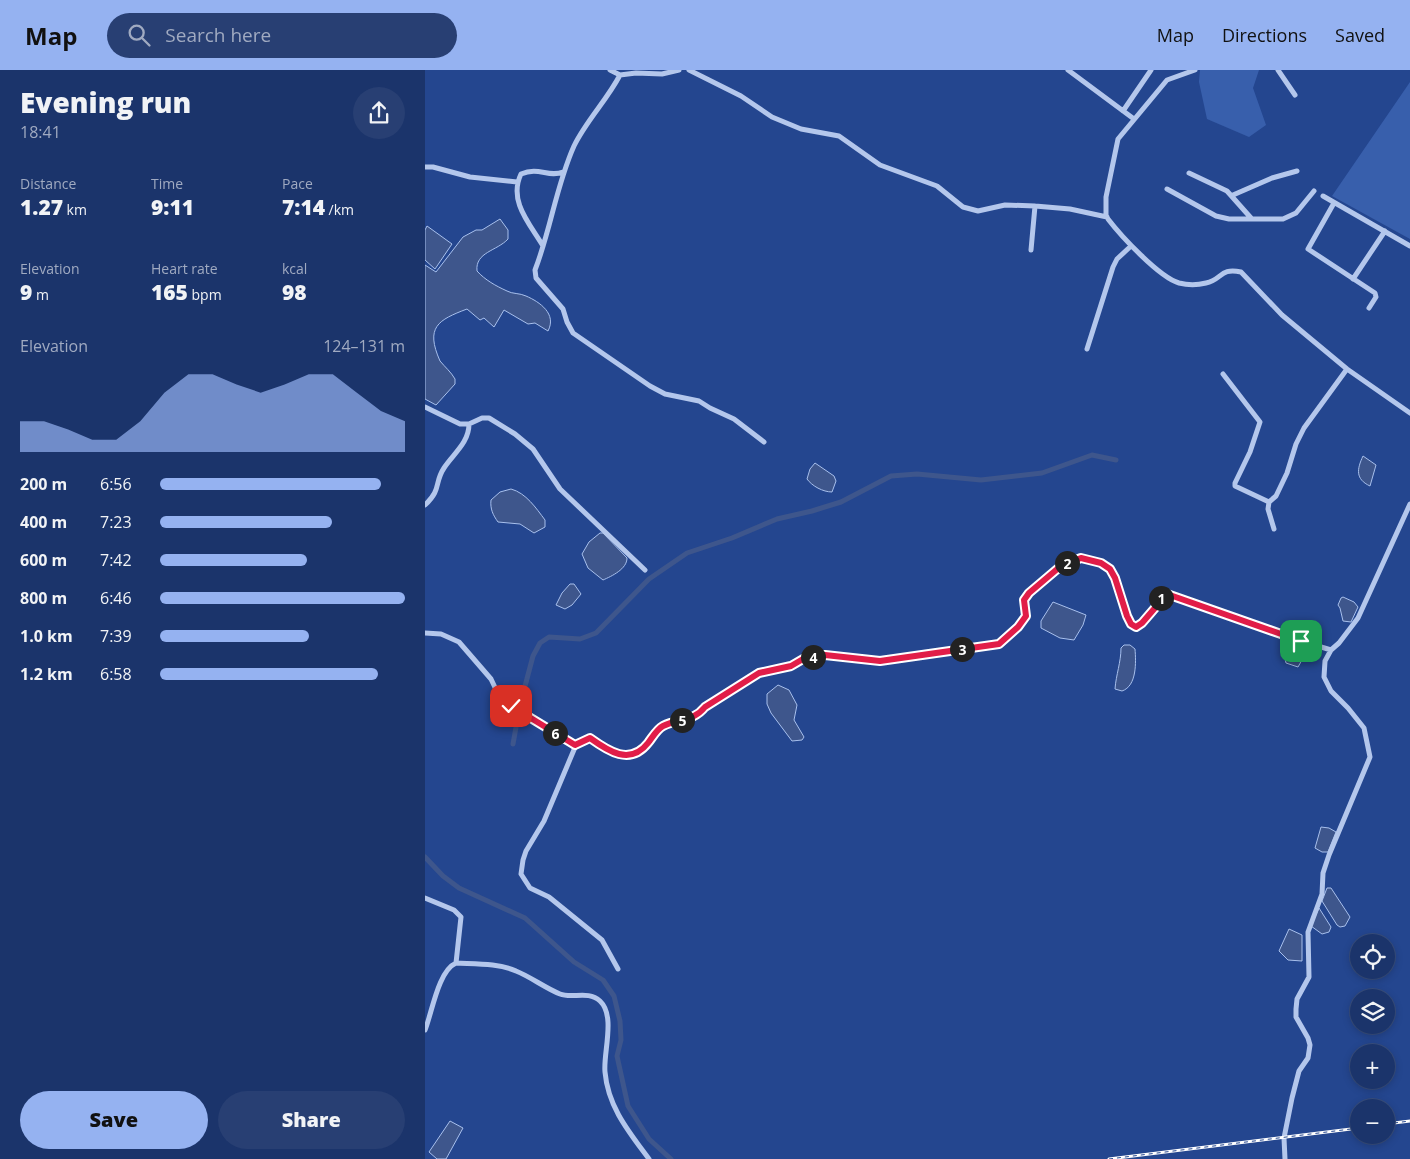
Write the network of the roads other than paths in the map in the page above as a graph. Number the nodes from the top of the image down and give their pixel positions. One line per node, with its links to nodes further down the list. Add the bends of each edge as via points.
1 (610, 70): 9 (street)
2 (679, 70): 8 (street, via 662,74)
3 (689, 70): 23 (street, via 741,96 779,120 801,129 839,136 880,165 937,186 963,207 978,211 1005,204)
4 (1068, 70): 11 (street)
5 (1151, 70): 11 (street)
6 (1195, 70): 12 (street, via 1167,80)
7 (1278, 70): 10 (street)
8 (636, 71): 9 (street)
9 (620, 75): 15 (street, via 575,144)
10 (1295, 95)
11 (1123, 111): 12 (street)
12 (1134, 119): 24 (street, via 1118,139 1106,197)
13 (425, 166): 17 (street, via 470,177)
14 (1297, 171): 20 (street)
15 (563, 172): 17 (street, via 557,175 531,169 521,174); 27 (street)
16 (1189, 173): 20 (street)
17 (517, 182): 27 (street, via 521,215)
18 (1167, 189): 25 (street, via 1216,216)
19 (1314, 191): 25 (street, via 1296,213 1283,219)
20 (1233, 195): 25 (street)
21 (1323, 196): 22 (street)
22 (1335, 203): 26 (street); 31 (street, via 1308,249)
23 (1035, 206): 24 (street); 30 (street)
24 (1107, 217): 28 (street)
25 (1251, 218)
26 (1385, 231): 29 (street); 31 (street)
27 (543, 246): 39 (street, via 535,270 536,278 559,302 573,333 650,386 665,394 699,400 734,419)
28 (1131, 246): 33 (street, via 1113,267); 34 (street, via 1178,283 1208,283 1223,272 1241,272 1282,315)
29 (1410, 246)
30 (1031, 250)
31 (1353, 279): 32 (street, via 1377,295)
32 (1369, 308)
33 (1087, 349)
34 (1347, 368): 37 (street); 40 (street, via 1304,428 1287,473 1276,496)
35 (1223, 374): 40 (street, via 1260,422 1235,486)
36 (425, 407): 38 (street, via 460,424)
37 (1410, 413)
38 (469, 424): 42 (street, via 461,448 443,468 437,491); 44 (street, via 489,418 515,434 533,449 560,489)
39 (764, 442)
40 (1269, 502): 43 (street)
41 (1410, 504): 46 (street, via 1358,618)
42 (425, 505)
43 (1274, 529)
44 (645, 570)
45 (425, 633): 47 (street, via 441,634 459,642 491,679 497,694)
46 (1331, 650): 47 (street, via 1167,594 1136,627 1127,616 1110,569 1081,558 1062,565 1029,593 1024,600 1026,616 999,644 880,661 825,655 803,659 791,666 759,673 691,719 660,727 637,754 627,756 612,752 590,738); 53 (street, via 1325,661 1324,677 1331,692 1364,728 1370,757 1329,855 1323,873 1322,894 1308,932 1309,977 1297,999 1296,1009 1310,1045 1292,1098 1284,1138)
47 (575, 745): 50 (street, via 544,821 526,851 521,874 530,888 549,897 602,940)
48 (425, 898): 49 (street, via 459,913 461,917)
49 (456, 963): 51 (street, via 445,976); 52 (street, via 515,970 562,995 584,994 600,1002 607,1015 605,1072 612,1104)
50 (618, 969)
51 (425, 1030)
52 (649, 1159)
53 (1285, 1159)

